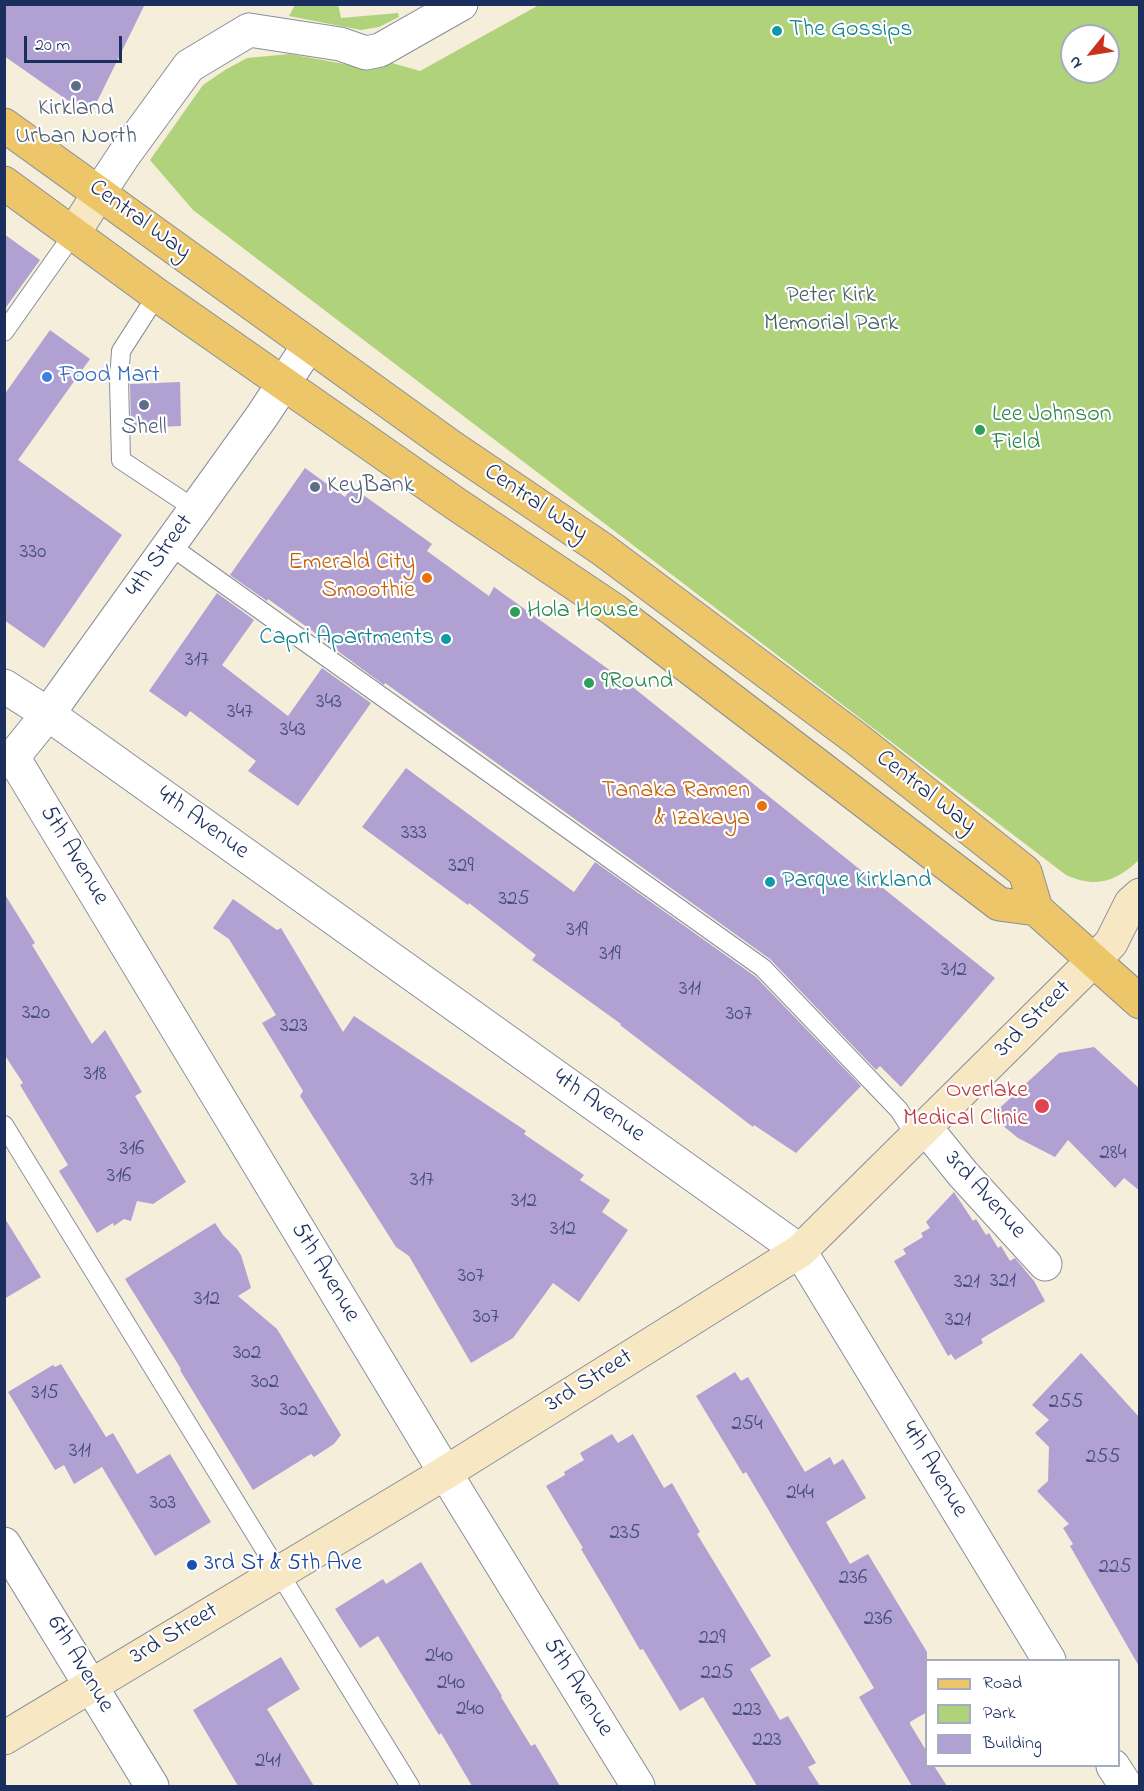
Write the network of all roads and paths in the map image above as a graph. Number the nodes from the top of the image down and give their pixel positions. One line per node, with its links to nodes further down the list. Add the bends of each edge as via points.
1 (461, 4): 2 (street, via 380,50 366,53)
2 (245, 17): 5 (street, via 189,66)
3 (4, 125): 5 (main road, Central Way)
4 (4, 183): 6 (main road, Central Way)
5 (99, 192): 6 (street); 9 (main road, Central Way)
6 (74, 233): 7 (main road, Central Way); 8 (lane)
7 (157, 295): 10 (main road, Central Way); 11 (lane, via 121,351 121,460)
8 (4, 332)
9 (309, 345): 10 (street, 4th Street); 17 (main road, Central Way, via 602,549 858,740 1025,872)
10 (284, 383): 11 (street, 4th Street); 17 (main road, Central Way, via 614,610 999,904)
11 (195, 509): 12 (street, 4th Street)
12 (169, 545): 14 (street, 4th Street); 21 (lane, via 763,968)
13 (4, 686): 14 (street, 4th Avenue)
14 (48, 714): 15 (street, 4th Street); 22 (street, 4th Avenue)
15 (9, 759): 24 (street, 5th Avenue)
16 (1140, 895): 18 (street, 3rd Street, via 1131,903)
17 (1036, 909): 18 (main road)
18 (1115, 946): 19 (main road); 21 (street, 3rd Street)
19 (1140, 1002)
20 (4, 1125): 26 (lane)
21 (921, 1132): 22 (street, 3rd Street); 23 (street, 3rd Avenue)
22 (800, 1251): 24 (street, 3rd Street); 27 (street, 4th Avenue)
23 (1045, 1264)
24 (445, 1473): 26 (street, 3rd Street); 33 (street, 5th Avenue)
25 (4, 1544): 28 (street, 6th Avenue)
26 (280, 1571): 28 (street, 3rd Street); 32 (lane)
27 (1048, 1659)
28 (92, 1686): 29 (street, 3rd Street); 31 (street, 6th Avenue)
29 (4, 1738)
30 (1114, 1767): 34 (street)
31 (152, 1786)
32 (410, 1786)
33 (638, 1786)
34 (1126, 1786)

